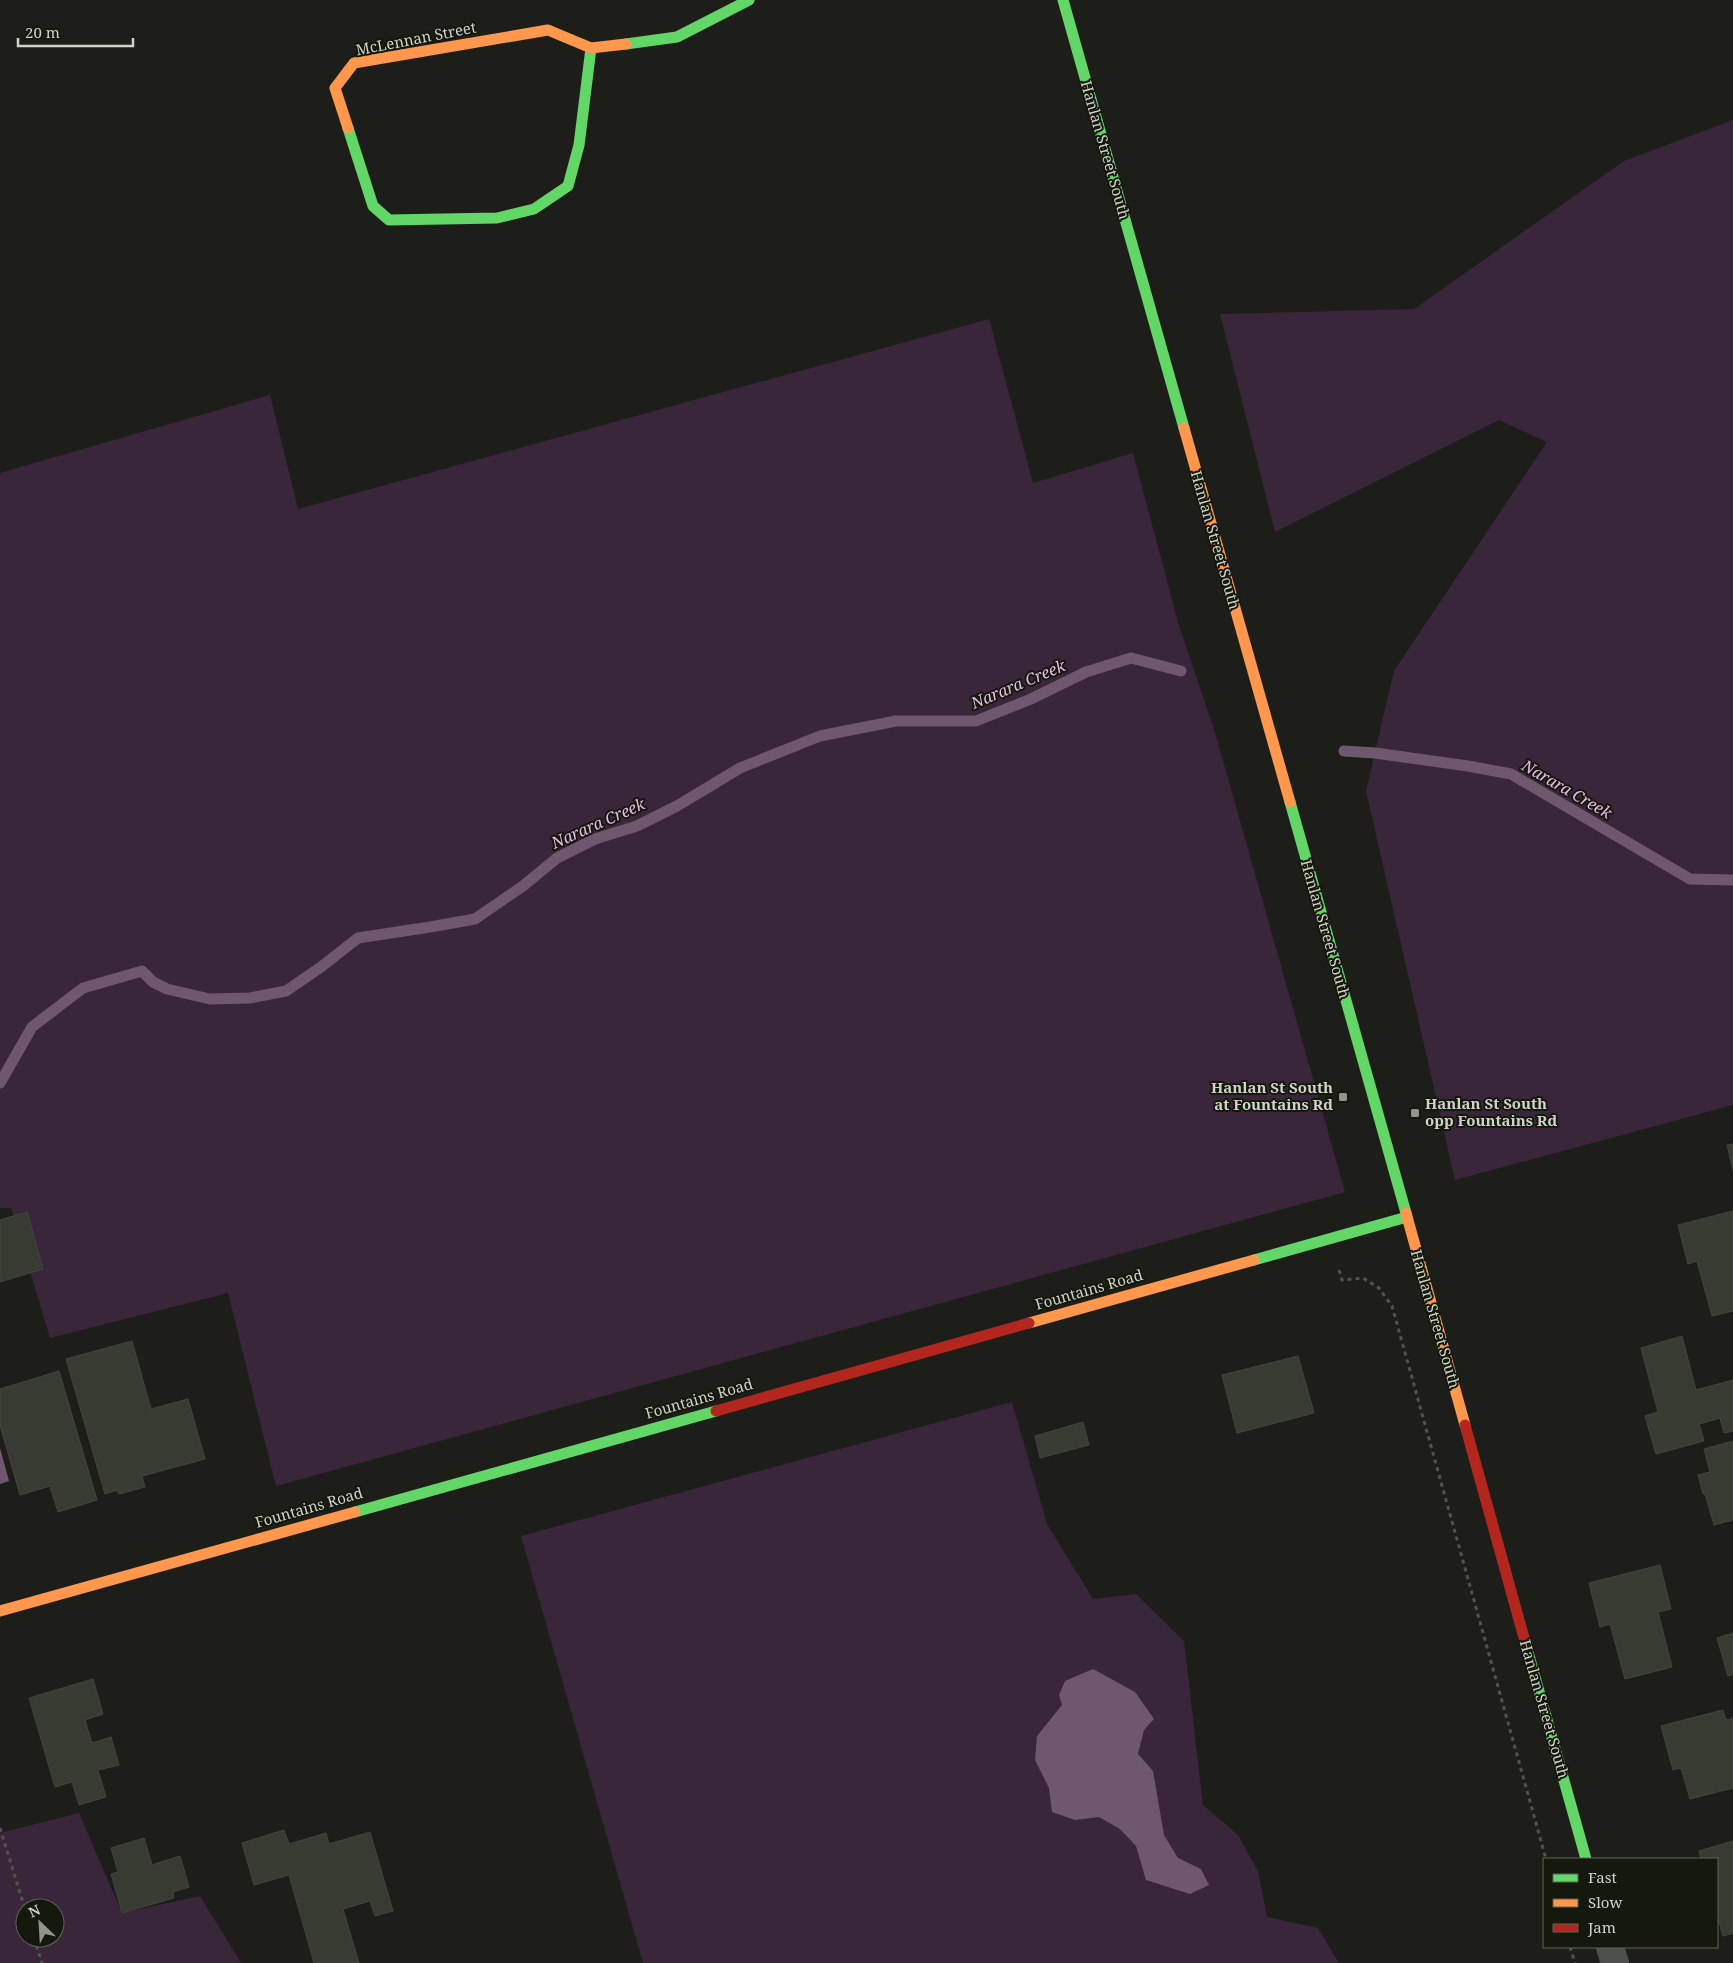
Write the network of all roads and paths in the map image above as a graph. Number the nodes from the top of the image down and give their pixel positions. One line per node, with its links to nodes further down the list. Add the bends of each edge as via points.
1 (749, 0): 3 (street, via 677,37)
2 (1063, 0): 4 (street, Hanlan Street South)
3 (592, 48): 3 (street, McLennan Street, via 548,30 354,63 335,88 373,206 389,220 497,218 534,209 568,186 578,146)
4 (1407, 1217): 5 (street, Fountains Road); 9 (street, Hanlan Street South)
5 (1330, 1238): 6 (street, Fountains Road); 8 (path, via 1342,1280 1363,1278 1379,1288 1392,1306)
6 (0, 1611)
7 (0, 1828): 10 (path)
8 (1546, 1858)
9 (1586, 1858)
10 (22, 1898)
11 (37, 1948): 14 (path)
12 (1570, 1948): 15 (path)
13 (1610, 1948): 16 (street)
14 (42, 1963)
15 (1575, 1963)
16 (1615, 1963)

